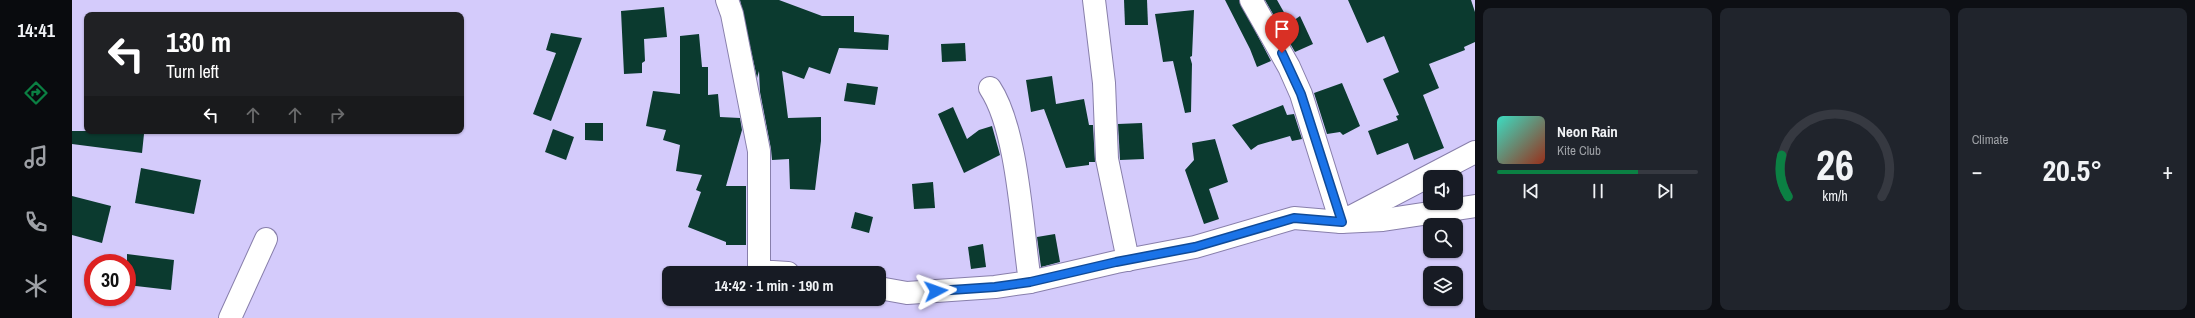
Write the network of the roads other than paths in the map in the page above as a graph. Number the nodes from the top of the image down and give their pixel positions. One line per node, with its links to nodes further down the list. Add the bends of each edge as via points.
1 (727, 0): 10 (street, via 759,151)
2 (1094, 0): 9 (street, via 1104,83 1107,159)
3 (1251, 0): 7 (street, via 1289,67 1301,94)
4 (990, 88): 11 (street, via 1000,105 1012,153)
5 (1475, 152): 7 (street)
6 (1475, 206): 7 (street, via 1383,220)
7 (1342, 222): 9 (street, via 1294,218 1195,247)
8 (266, 239): 13 (street)
9 (1128, 260): 11 (street)
10 (759, 266)
11 (1030, 282): 12 (street, via 907,293)
12 (886, 289)
13 (230, 318)

